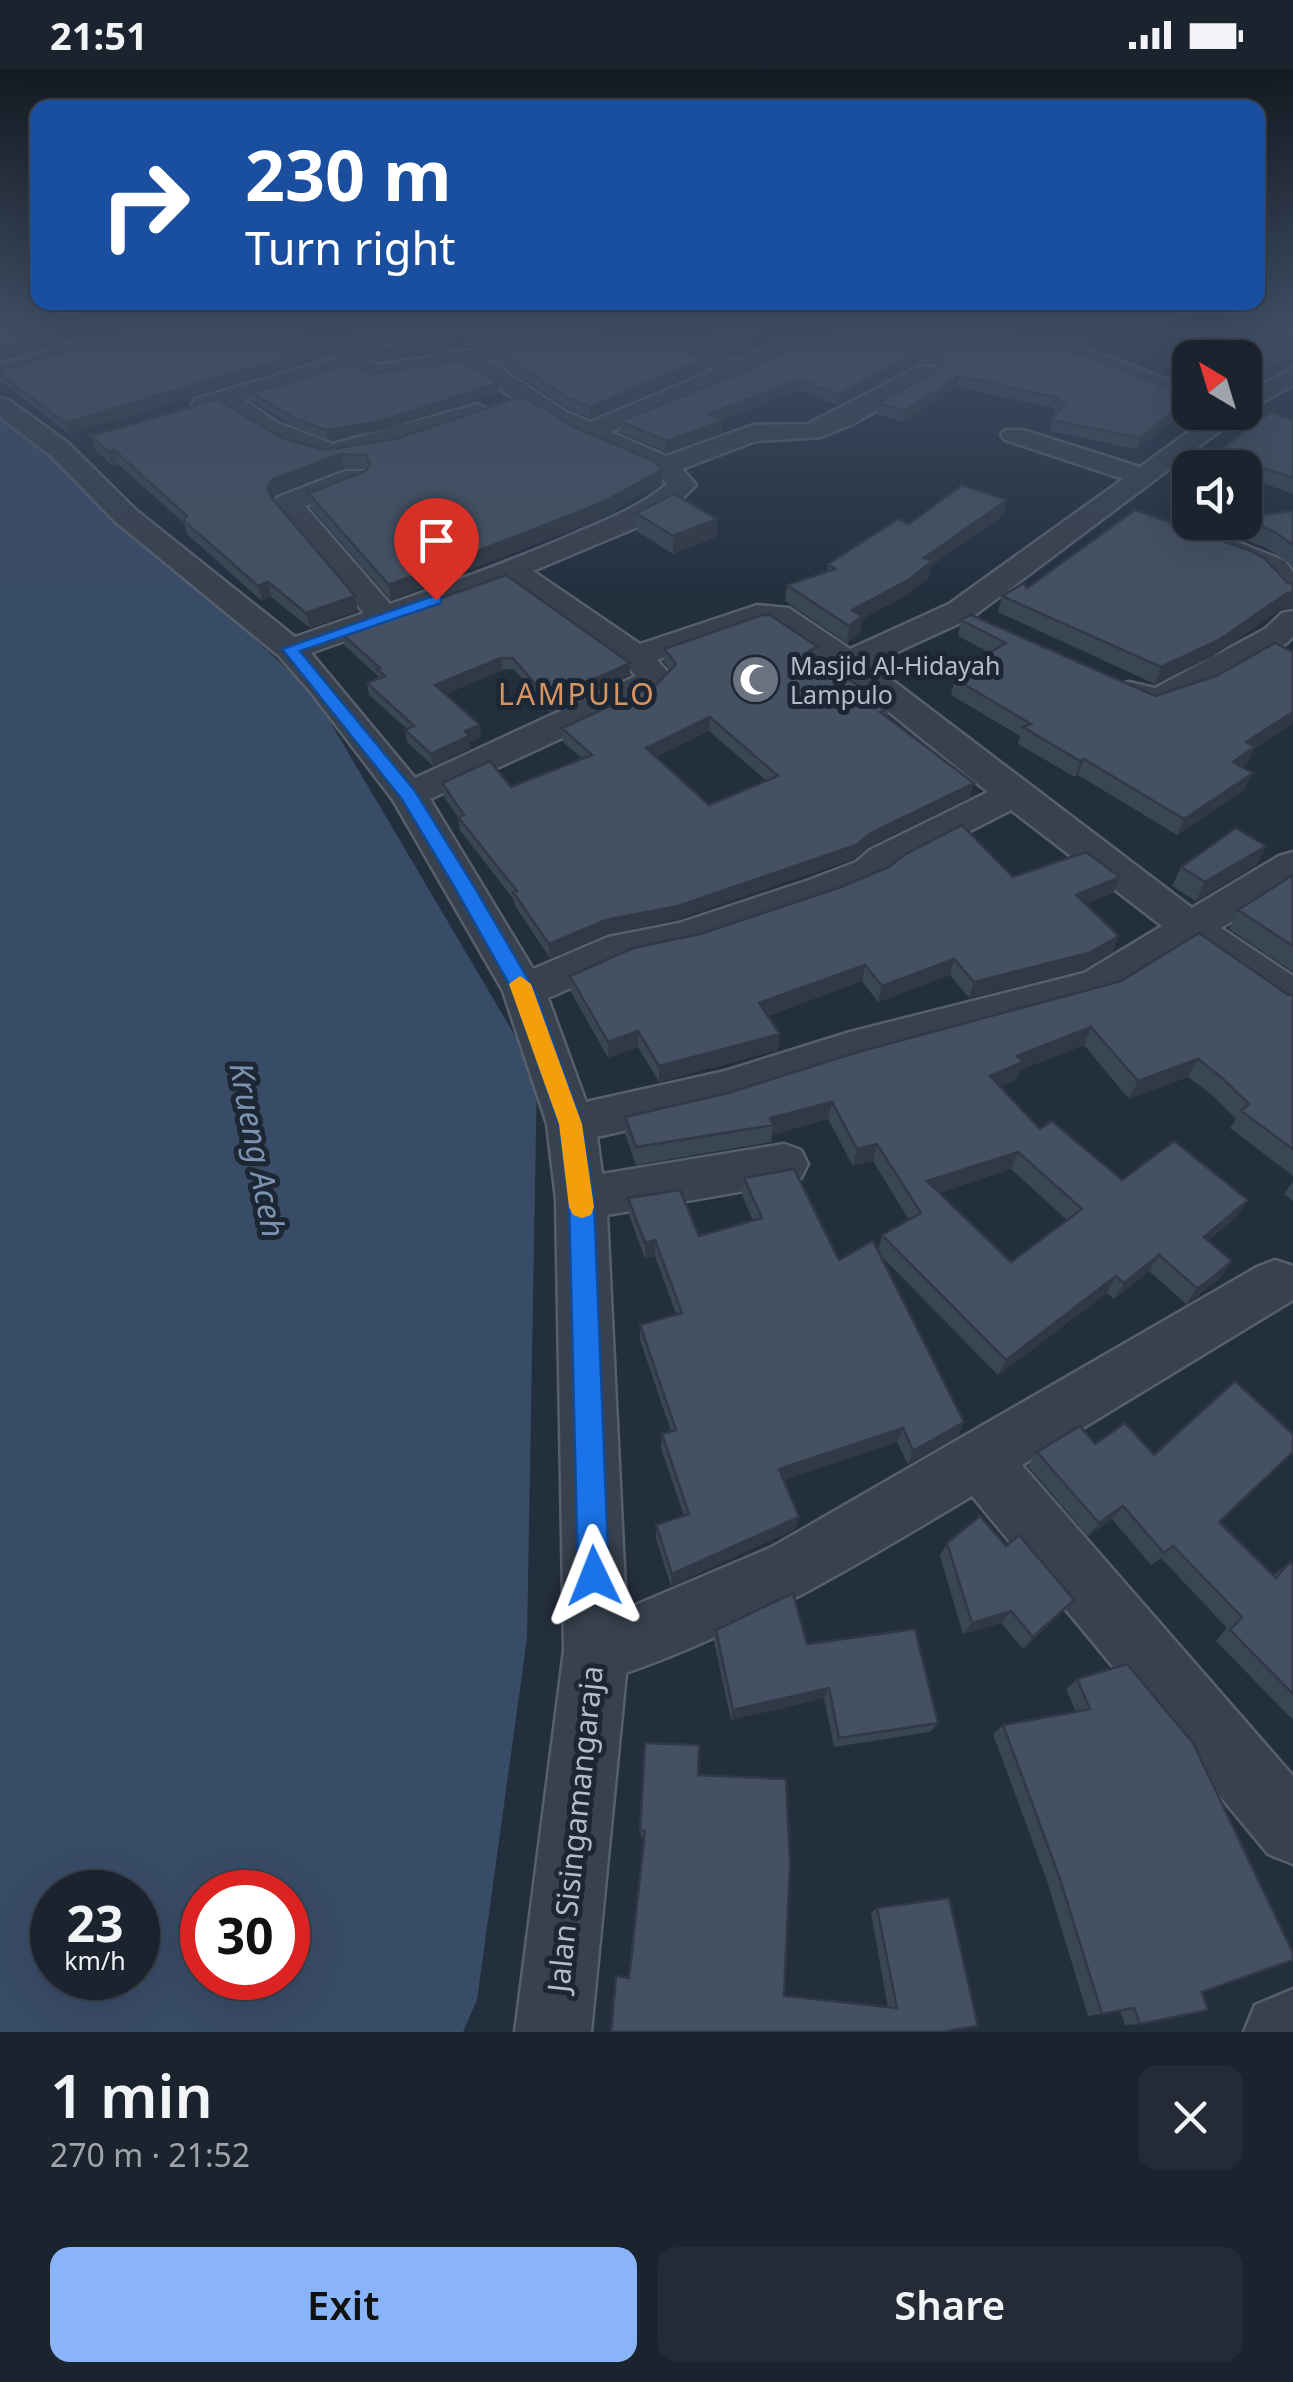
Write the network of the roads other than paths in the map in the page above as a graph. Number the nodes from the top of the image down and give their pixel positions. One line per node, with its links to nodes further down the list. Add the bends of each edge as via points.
1 (9, 411): 22 (street, Jalan Sisingamangaraja, via 68,446 126,517)
2 (243, 411): 3 (street, via 332,453)
3 (483, 411)
4 (547, 411): 8 (street)
5 (642, 411): 8 (street)
6 (859, 411): 10 (street, via 812,432 753,434)
7 (1208, 430): 12 (street)
8 (586, 433): 10 (street)
9 (1014, 435): 12 (street)
10 (665, 466): 16 (street, via 682,485 670,499)
11 (355, 477): 19 (street, via 288,504)
12 (1143, 478): 13 (street)
13 (1104, 504): 14 (street); 18 (street)
14 (1139, 516)
15 (1206, 540): 17 (street, via 1274,567)
16 (511, 570): 19 (street); 23 (street)
17 (1293, 592)
18 (960, 610): 20 (street); 24 (street)
19 (386, 618): 22 (street)
20 (994, 627)
21 (1288, 634): 25 (street, via 1163,698 1142,697)
22 (290, 649): 27 (street, Jalan Sisingamangaraja)
23 (636, 656): 24 (street, via 770,613); 27 (street, via 654,672 651,683)
24 (848, 662): 26 (street)
25 (1094, 676)
26 (1014, 794): 29 (street); 30 (street, via 838,884 683,937 623,948)
27 (409, 795): 30 (street, Jalan Sisingamangaraja)
28 (1293, 865): 29 (street)
29 (1194, 929): 31 (street); 32 (street, via 1068,995)
30 (524, 991): 32 (street, Jalan Sisingamangaraja)
31 (1293, 998)
32 (570, 1124): 34 (street, Jalan Sisingamangaraja)
33 (784, 1164): 34 (street)
34 (582, 1200): 37 (street, Jalan Sisingamangaraja)
35 (1275, 1282): 36 (street)
36 (980, 1461): 37 (street, via 794,1569); 38 (street)
37 (596, 1651): 40 (street, Jalan Sisingamangaraja)
38 (1292, 1824)
39 (1293, 2027): 41 (street)
40 (553, 2032)
41 (1282, 2032)

